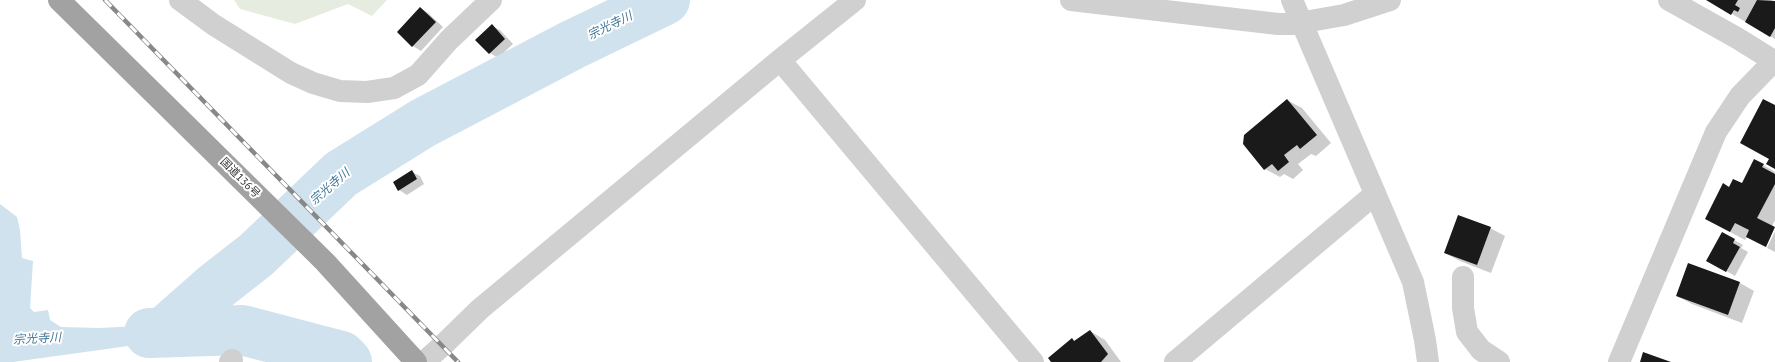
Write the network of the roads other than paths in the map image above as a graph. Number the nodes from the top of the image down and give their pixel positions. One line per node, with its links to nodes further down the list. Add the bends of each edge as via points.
1 (59, 0): 13 (highway, 国道136号, via 325,262)
2 (180, 0): 3 (street, via 214,25 291,73 340,91 367,92 394,88 418,75)
3 (491, 0)
4 (855, 0): 9 (street)
5 (1071, 0): 8 (street, via 1278,24)
6 (1390, 0): 8 (street, via 1344,15)
7 (1669, 0): 10 (street)
8 (1297, 12): 11 (street)
9 (780, 60): 14 (street, via 480,308); 15 (street)
10 (1775, 61): 19 (street, via 1740,96 1716,132)
11 (1375, 194): 16 (street); 17 (street, via 1413,282 1426,340)
12 (1463, 277): 18 (street, via 1466,332 1481,350)
13 (416, 362)
14 (424, 362)
15 (1033, 362)
16 (1175, 362)
17 (1428, 362)
18 (1499, 362)
19 (1620, 362)

